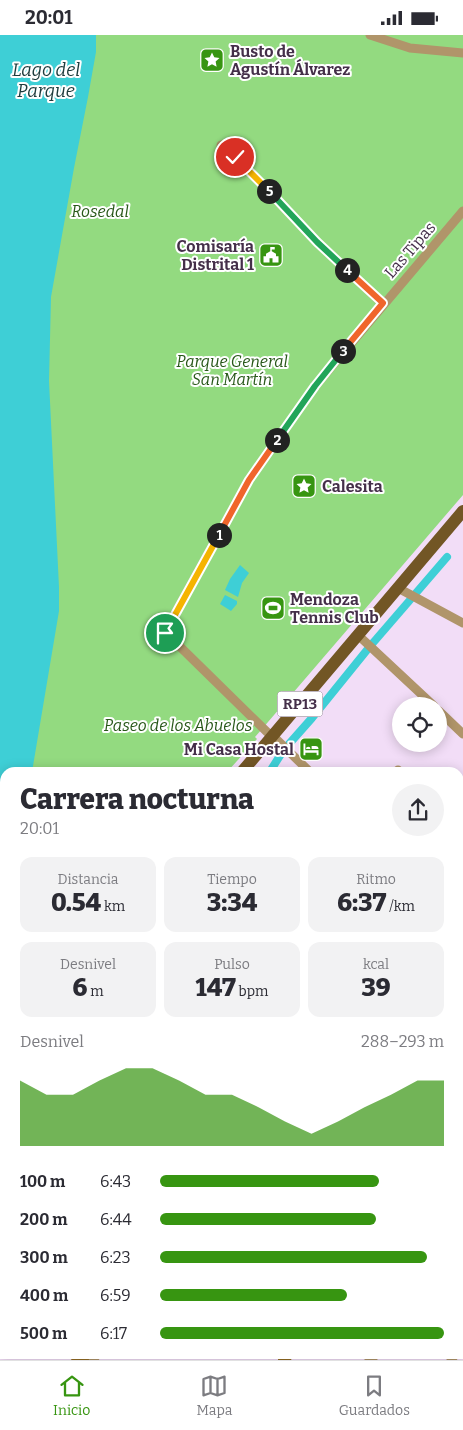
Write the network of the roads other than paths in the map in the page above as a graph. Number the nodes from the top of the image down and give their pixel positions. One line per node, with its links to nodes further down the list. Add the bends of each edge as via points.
1 (370, 35): 2 (street, via 410,48)
2 (463, 53)
3 (221, 145): 5 (street)
4 (463, 211): 5 (street, Las Tipas)
5 (383, 303): 13 (street, Las Tipas, via 315,386 249,480 165,633)
6 (463, 511): 7 (main road, RP13)
7 (398, 588): 8 (street); 9 (main road, RP13)
8 (463, 623)
9 (359, 636): 10 (street); 13 (main road, RP13)
10 (424, 697)
11 (447, 719): 12 (street)
12 (463, 734)
13 (273, 736): 14 (main road, RP13); 15 (street)
14 (247, 767)
15 (305, 767)

